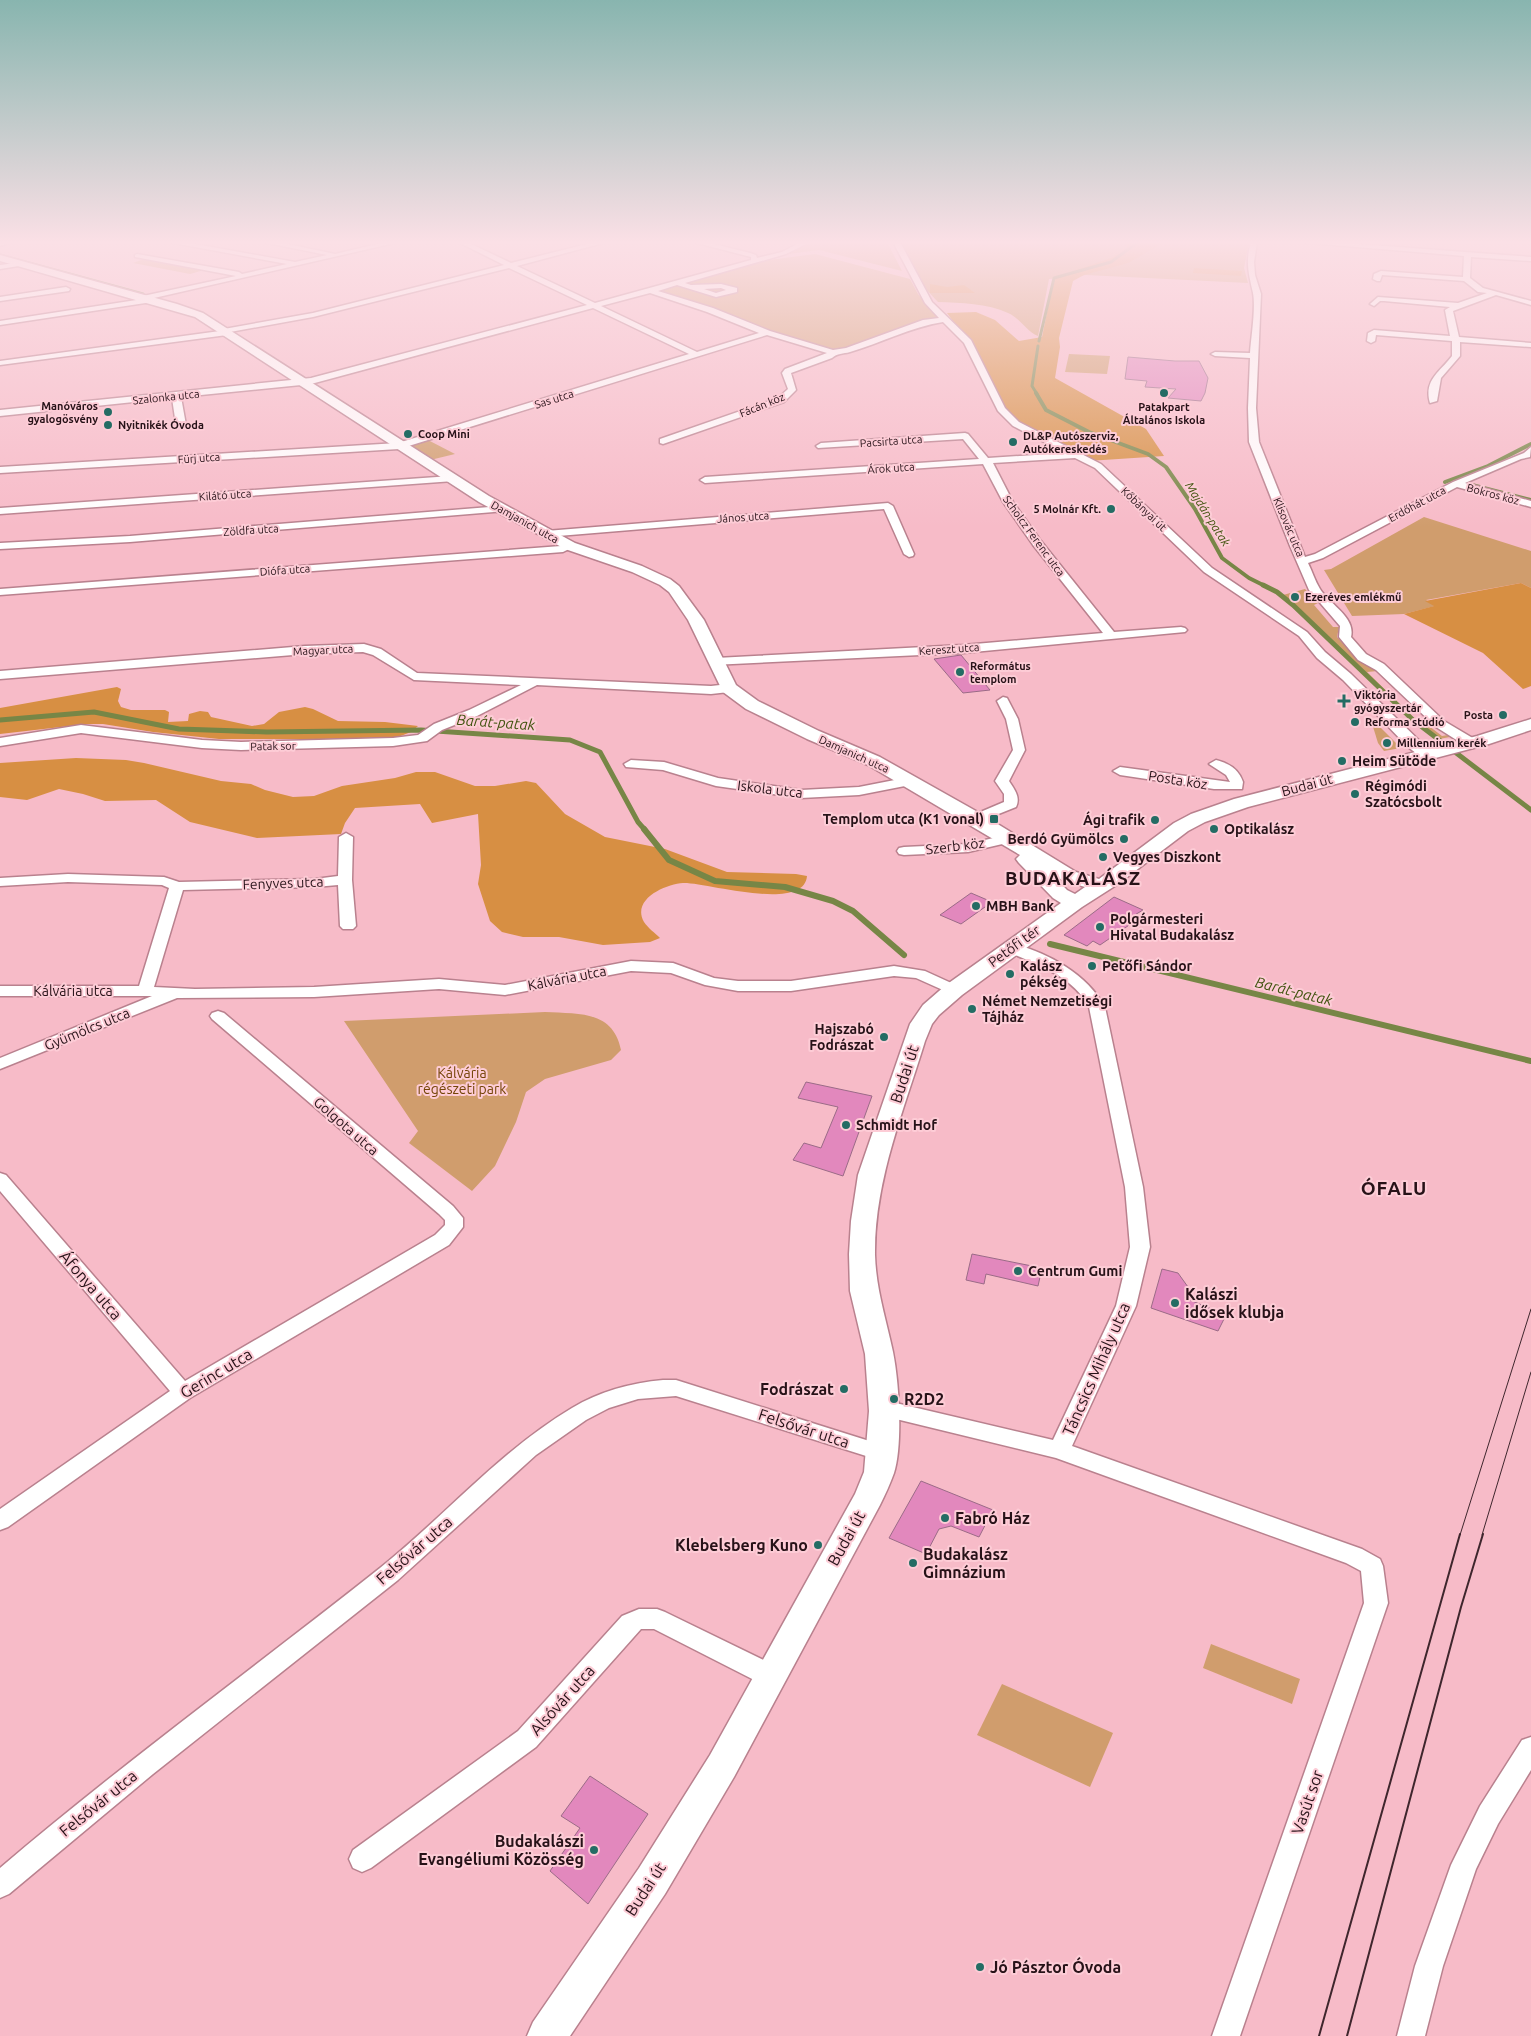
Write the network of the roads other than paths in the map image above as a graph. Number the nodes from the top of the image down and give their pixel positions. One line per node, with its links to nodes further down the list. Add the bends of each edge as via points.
1 (189, 337): 19 (street)
2 (233, 337): 20 (main road, Damjanich utca)
3 (475, 337): 20 (street, Szalonka utca)
4 (660, 337): 17 (street)
5 (754, 337): 17 (street, Sas utca)
6 (784, 337): 15 (street)
7 (884, 337): 15 (street)
8 (963, 337): 30 (street, Kőbányai út, via 1008,418)
9 (1256, 337): 18 (street, Klisovác utca)
10 (1371, 337): 13 (street)
11 (1442, 337): 12 (street)
12 (1455, 338): 14 (street); 22 (street, via 1456,357 1440,372)
13 (1371, 341)
14 (1531, 345)
15 (833, 352): 26 (street, Fácán köz, via 788,371 792,390 780,400)
16 (1215, 354): 18 (street)
17 (696, 355): 27 (street, Sas utca)
18 (1255, 356): 45 (street, Klisovác utca, via 1254,442)
19 (0, 363)
20 (302, 383): 21 (street, Szalonka utca); 27 (main road, Damjanich utca)
21 (176, 396): 23 (street, Szalonka utca); 24 (street)
22 (1433, 401)
23 (0, 414)
24 (181, 425)
25 (962, 435): 28 (street, Pacsirta utca); 31 (street, Scholcz Ferenc utca)
26 (663, 441)
27 (399, 446): 32 (street, Fürj utca); 33 (main road, Damjanich utca)
28 (821, 446)
29 (1531, 450): 35 (street, Erdőhát utca)
30 (1076, 455): 31 (street, Árok utca); 57 (street, Kőbányai út, via 1105,472 1208,570 1303,634 1413,744)
31 (987, 462): 34 (street, Árok utca); 48 (street, Scholcz Ferenc utca, via 1008,502 1037,543)
32 (0, 470)
33 (451, 478): 39 (main road, Damjanich utca); 40 (street, Kilátó utca)
34 (705, 480)
35 (1456, 484): 37 (street, Bokros köz); 45 (street, Erdőhát utca)
36 (884, 496): 38 (street)
37 (1531, 504)
38 (888, 506): 41 (street, János utca); 44 (street)
39 (502, 509): 41 (main road, Damjanich utca); 42 (street, Zöldfa utca, via 130,539)
40 (0, 511)
41 (546, 534): 43 (main road, Damjanich utca)
42 (0, 546)
43 (570, 546): 46 (street, Diófa utca); 49 (main road, Damjanich utca, via 654,576 674,589 696,620)
44 (909, 554)
45 (1304, 562): 56 (street, Klisovác utca, via 1317,593 1346,625 1345,637 1362,657 1380,667)
46 (0, 592)
47 (1181, 630): 48 (street, Kereszt utca)
48 (1110, 635): 49 (street, Kereszt utca, via 963,649)
49 (716, 662): 52 (main road, Damjanich utca)
50 (0, 675): 51 (street, Magyar utca, via 364,648 377,652 414,676)
51 (534, 683): 52 (street, Magyar utca); 55 (street, Patak sor, via 438,726 422,738 393,742 265,747 202,744 81,729)
52 (729, 688): 61 (main road, Damjanich utca, via 777,718 874,761)
53 (1003, 702): 64 (street, via 1012,720 1019,750 1002,781 1011,794 1011,804)
54 (1531, 724): 56 (main road, Budai út)
55 (0, 742)
56 (1465, 744): 57 (main road, Budai út)
57 (1431, 753): 63 (main road, Budai út)
58 (631, 764): 61 (street, Iskola utca, via 664,766 716,782 801,794 859,791)
59 (1216, 764): 62 (street, via 1233,773)
60 (1120, 771): 62 (street, Posta köz)
61 (910, 781): 64 (main road, Damjanich utca)
62 (1237, 786): 63 (street)
63 (1254, 799): 71 (main road, Budai út, via 1181,827)
64 (976, 819): 66 (main road, Damjanich utca)
65 (346, 837): 68 (street)
66 (1006, 839): 67 (street, Szerb köz, via 968,848); 71 (main road, via 1069,876); 72 (main road, via 1060,894)
67 (904, 851)
68 (345, 880): 70 (street, Fenyves utca); 73 (street)
69 (0, 882): 70 (street, Fenyves utca, via 68,878 164,881)
70 (177, 886): 77 (street)
71 (1102, 886): 72 (main road, Petőfi tér)
72 (1075, 903): 74 (main road, Petőfi tér)
73 (348, 926)
74 (1011, 948): 75 (main road, Petőfi tér); 85 (street, Táncsics Mihály utca, via 1078,980 1092,995 1134,1187 1140,1247 1126,1306)
75 (954, 990): 78 (street, Kálvária utca, via 919,974 894,971 791,986 738,986 711,982 672,968 631,966 505,990 439,984 314,992); 84 (main road, Budai út, via 931,1010 914,1040 871,1175 867,1198 862,1236 864,1291 879,1354)
76 (0, 991): 77 (street, Kálvária utca)
77 (145, 991): 78 (street, Kálvária utca)
78 (174, 994): 80 (street, Gyümölcs utca)
79 (218, 1016): 82 (street, Golgota utca, via 454,1218 454,1227)
80 (0, 1064)
81 (0, 1179): 83 (street, Áfonya utca)
82 (442, 1240): 83 (street, Gerinc utca)
83 (183, 1392): 87 (street, Gerinc utca)
84 (884, 1411): 85 (street, via 900,1412); 86 (main road, Budai út)
85 (1059, 1450): 88 (street, Táncsics Mihály utca, via 1354,1556)
86 (882, 1453): 89 (street, Felsővár utca, via 676,1388 646,1389 613,1398 558,1426 522,1454 392,1571); 90 (main road, Budai út, via 879,1472 869,1496)
87 (0, 1521)
88 (1372, 1566): 95 (street, Vasút sor, via 1376,1603)
89 (311, 1634): 93 (street, Felsővár utca, via 117,1787)
90 (769, 1675): 92 (street, Alsóvár utca, via 656,1619 639,1619 630,1623 527,1739); 94 (main road, Budai út, via 722,1766 652,1881)
91 (1531, 1748): 96 (street, via 1489,1815 1464,1866 1429,1966)
92 (362, 1860)
93 (0, 1885)
94 (547, 2036)
95 (1226, 2036)
96 (1410, 2036)

